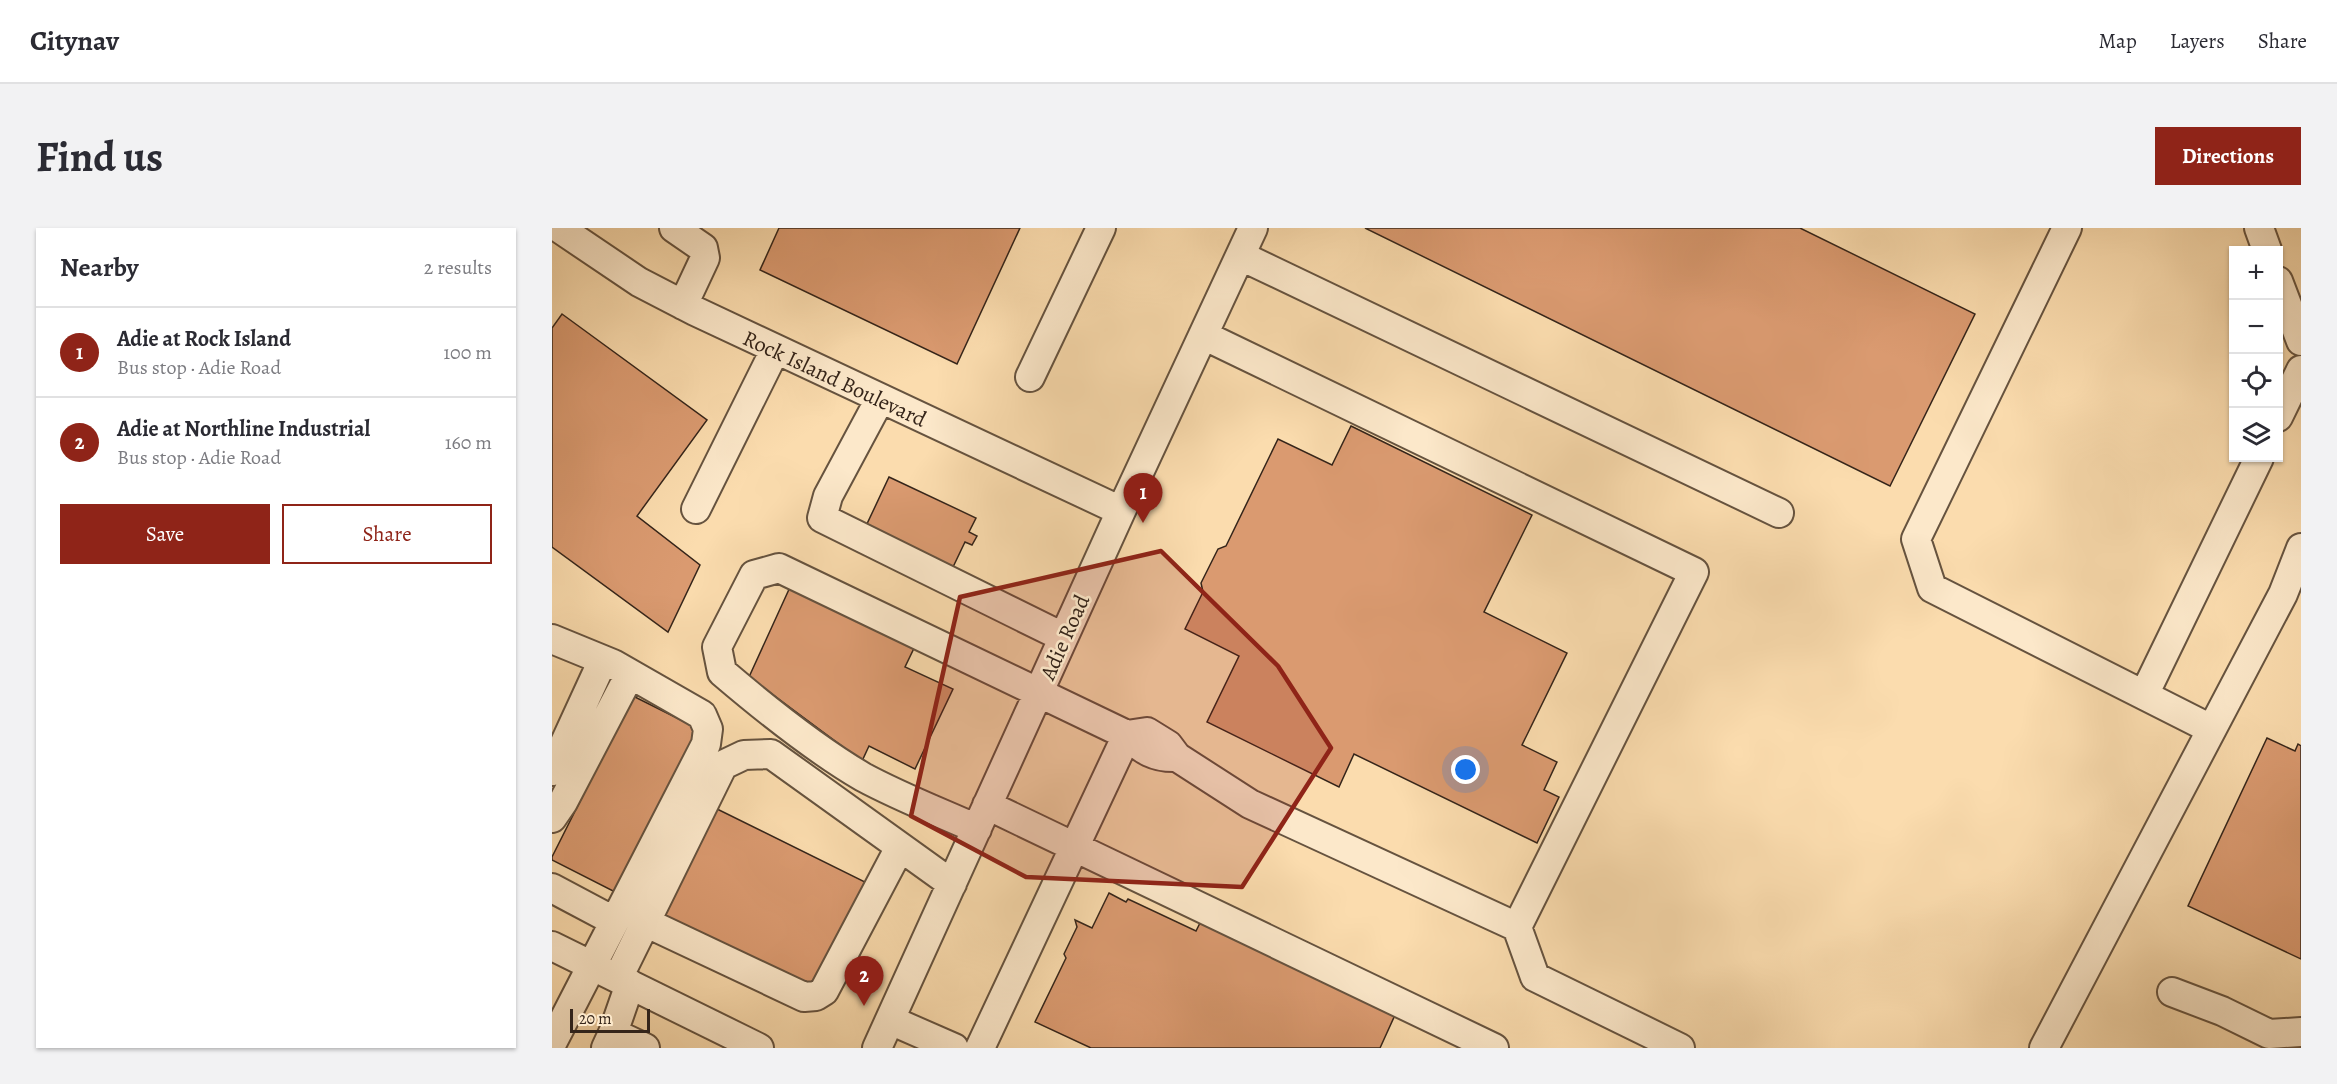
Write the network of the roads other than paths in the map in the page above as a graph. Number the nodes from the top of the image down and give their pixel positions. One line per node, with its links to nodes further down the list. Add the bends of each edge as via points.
1 (559, 228): 10 (street, Rock Island Boulevard, via 639,282)
2 (674, 228): 10 (street, via 703,248 705,258)
3 (1101, 228): 15 (street)
4 (1253, 228): 8 (street, Adie Road)
5 (2067, 228): 28 (street, via 1916,539 1932,588)
6 (2259, 228): 7 (street)
7 (2266, 246)
8 (1240, 256): 11 (street, Adie Road); 21 (street)
9 (2283, 294): 12 (street)
10 (683, 305): 13 (street, Rock Island Boulevard)
11 (1203, 335): 20 (street, Adie Road); 40 (street, via 1694,572)
12 (2301, 341)
13 (775, 350): 16 (street, Rock Island Boulevard); 19 (street)
14 (2301, 370): 17 (street)
15 (1030, 377)
16 (880, 399): 20 (street, Rock Island Boulevard); 23 (street, via 828,496 822,518)
17 (2282, 408)
18 (2257, 462): 28 (street)
19 (696, 509)
20 (1121, 511): 23 (street, Adie Road)
21 (1779, 513)
22 (2301, 548): 29 (street, via 2283,594)
23 (1063, 637): 27 (street, Adie Road)
24 (552, 639): 25 (street)
25 (603, 660): 26 (street); 31 (street)
26 (630, 674): 33 (street); 38 (street, via 702,715 708,729 706,744)
27 (1038, 694): 30 (street); 32 (street, Adie Road); 32 (street, via 779,568 754,575 717,647 722,672 757,702 862,776 912,801)
28 (2145, 695): 29 (street)
29 (2211, 729): 57 (street)
30 (1128, 735): 35 (street); 40 (street, via 1147,732 1168,745 1177,757 1250,804)
31 (552, 771)
32 (982, 817): 35 (street); 36 (street, Adie Road)
33 (552, 818)
34 (900, 847): 36 (street); 39 (street, via 824,991 816,996 804,998); 39 (street, via 771,754 744,755 723,765)
35 (1074, 847): 48 (street); 54 (street)
36 (952, 884): 45 (street, Adie Road)
37 (552, 888): 38 (street)
38 (614, 921): 42 (street)
39 (645, 922): 43 (street)
40 (1517, 927): 56 (street, via 1535,977)
41 (552, 946): 42 (street)
42 (591, 965): 43 (street); 49 (street)
43 (624, 981): 47 (street); 51 (street)
44 (2172, 992): 46 (street, via 2269,1034)
45 (890, 1020): 52 (street, Adie Road); 53 (street)
46 (2301, 1032)
47 (609, 1040): 50 (street)
48 (1460, 1041): 55 (street)
49 (552, 1043)
50 (645, 1048)
51 (759, 1048)
52 (877, 1048)
53 (954, 1048)
54 (980, 1048)
55 (1494, 1048)
56 (1680, 1048)
57 (2044, 1048)

